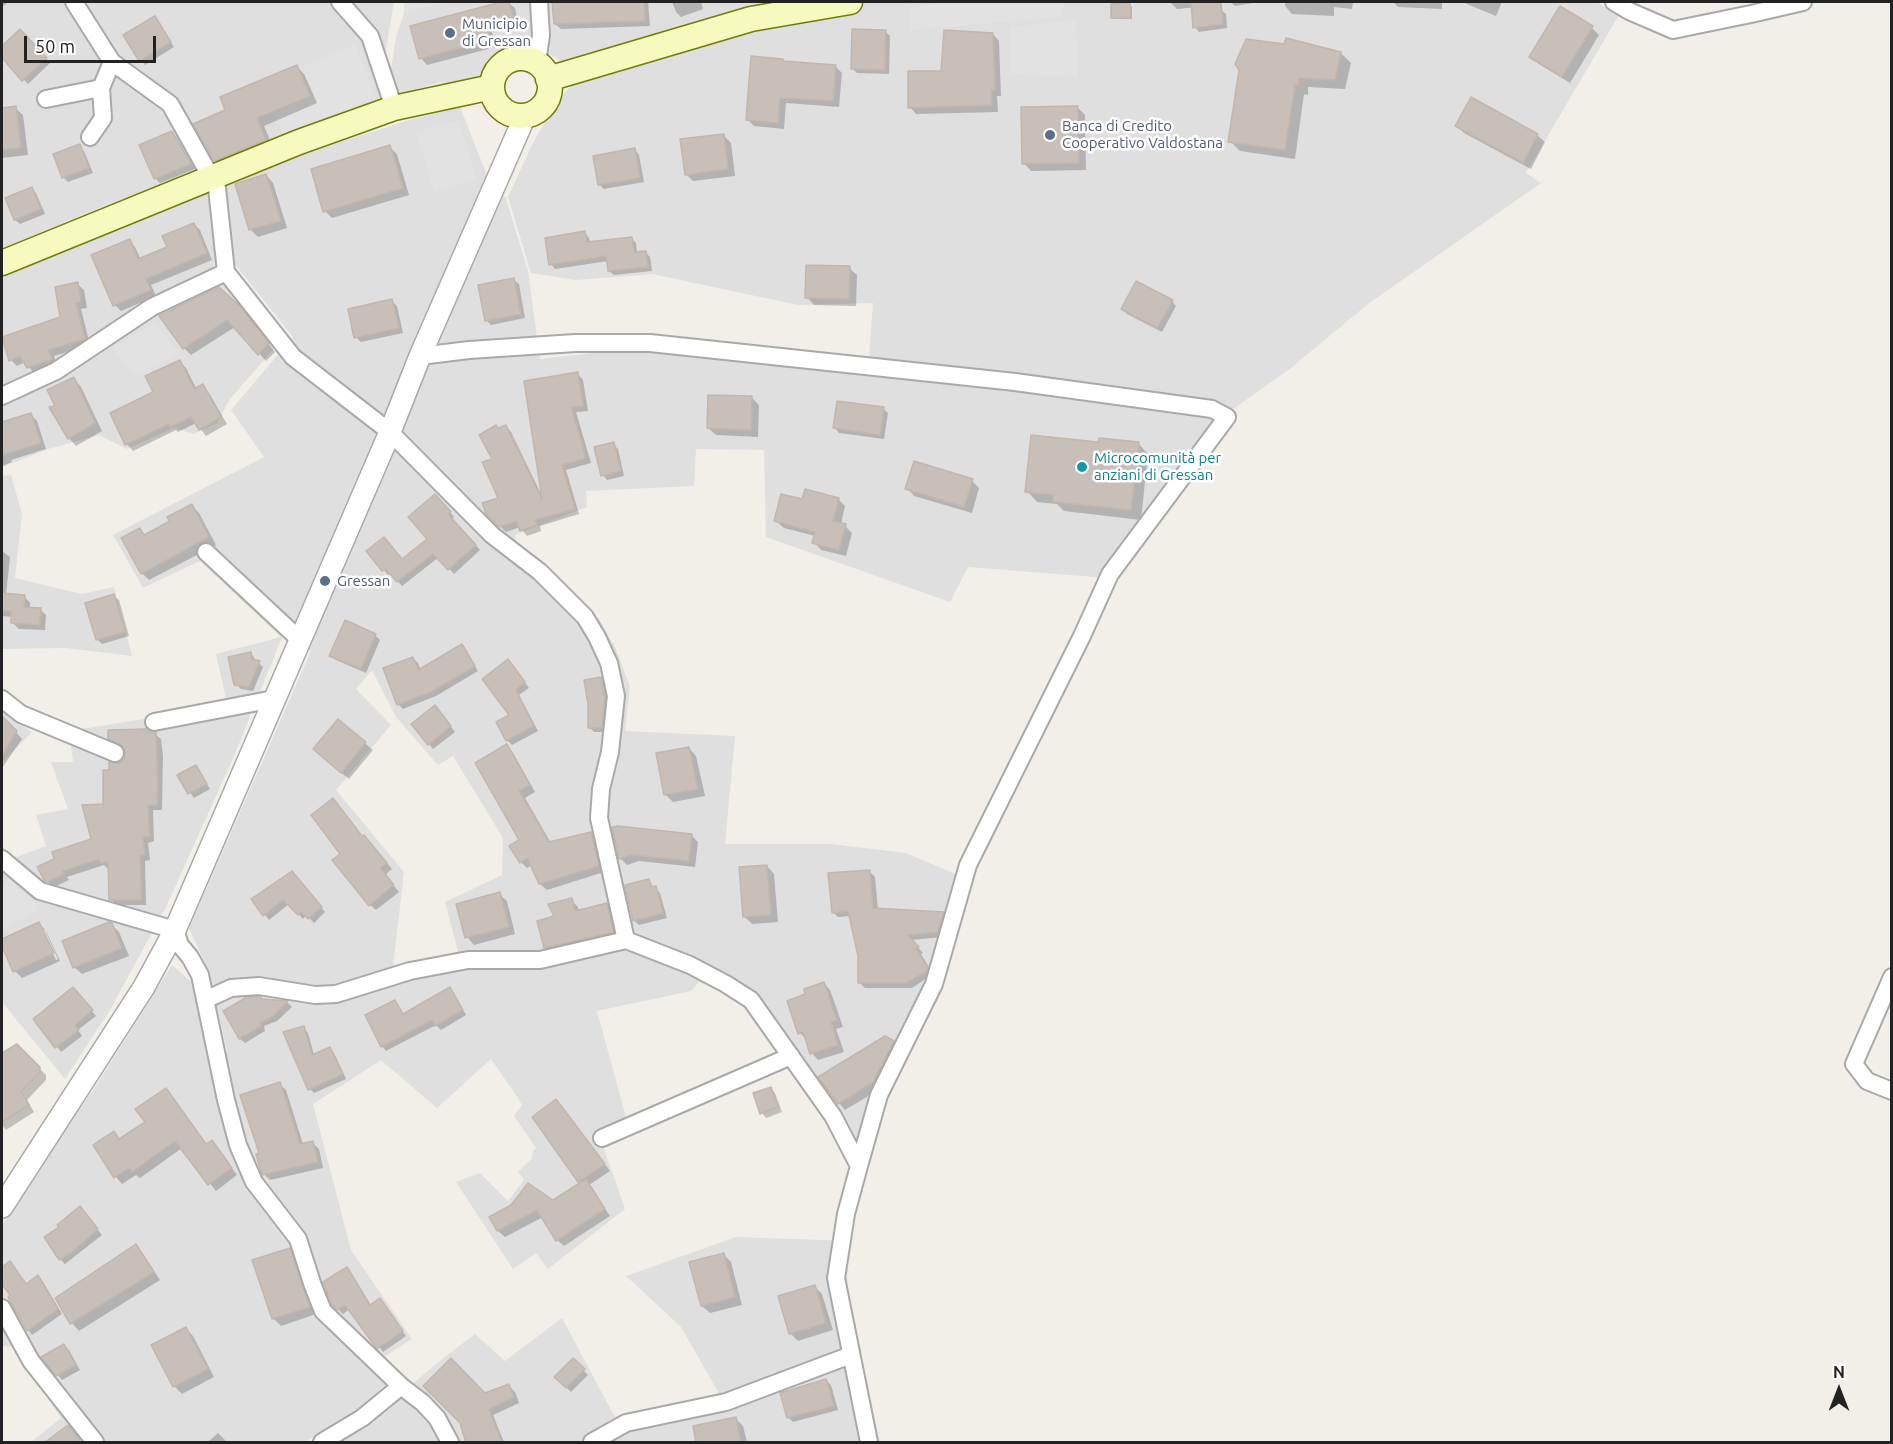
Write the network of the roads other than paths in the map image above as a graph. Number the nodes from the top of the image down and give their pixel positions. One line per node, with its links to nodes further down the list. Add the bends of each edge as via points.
1 (74, 2): 8 (street)
2 (340, 2): 13 (street, via 370,36)
3 (539, 2): 9 (street)
4 (850, 2): 7 (main road)
5 (1614, 2): 6 (street, via 1673,30)
6 (1803, 2)
7 (827, 3): 9 (main road)
8 (112, 62): 11 (street); 16 (street, via 170,104)
9 (543, 71): 10 (main road, via 524,59 513,60 496,72); 14 (main road, via 550,90 544,104)
10 (492, 87): 13 (main road); 14 (main road, via 502,109)
11 (101, 88): 12 (street); 15 (street, via 103,118)
12 (46, 99)
13 (394, 108): 16 (main road)
14 (525, 116): 19 (street)
15 (90, 136)
16 (211, 177): 17 (main road); 18 (street, via 217,188)
17 (2, 263)
18 (226, 272): 20 (street, via 152,307 56,371); 21 (street, via 293,357)
19 (420, 356): 21 (street); 36 (street, via 575,344 650,344 1015,382 1212,409 1227,417 1110,573 968,865 934,984 879,1095)
20 (2, 396)
21 (390, 432): 23 (street); 30 (street, via 492,535 540,572 585,617 609,663 616,696 599,818)
22 (206, 552): 23 (street)
23 (300, 640): 25 (street)
24 (2, 699): 27 (street, via 21,714)
25 (274, 699): 26 (street); 29 (street)
26 (154, 722)
27 (115, 753)
28 (2, 859): 29 (street, via 40,891)
29 (175, 930): 32 (street, via 200,975); 37 (street, via 144,987)
30 (626, 940): 32 (street, via 540,960 468,960 410,971 336,994 315,995 259,986 231,988); 33 (street, via 690,965 751,1000)
31 (1892, 977): 34 (street, via 1854,1064 1867,1080)
32 (205, 1000): 40 (street, via 238,1145 254,1182 298,1239 323,1311)
33 (791, 1056): 35 (street); 36 (street, via 833,1116)
34 (1892, 1091)
35 (602, 1138)
36 (859, 1166): 39 (street, via 846,1214 837,1278)
37 (2, 1207)
38 (2, 1308): 41 (street, via 31,1361)
39 (851, 1355): 44 (street, via 726,1402 626,1423); 45 (street)
40 (402, 1386): 42 (street); 43 (street, via 437,1418)
41 (95, 1443)
42 (322, 1443)
43 (450, 1443)
44 (592, 1443)
45 (869, 1443)

